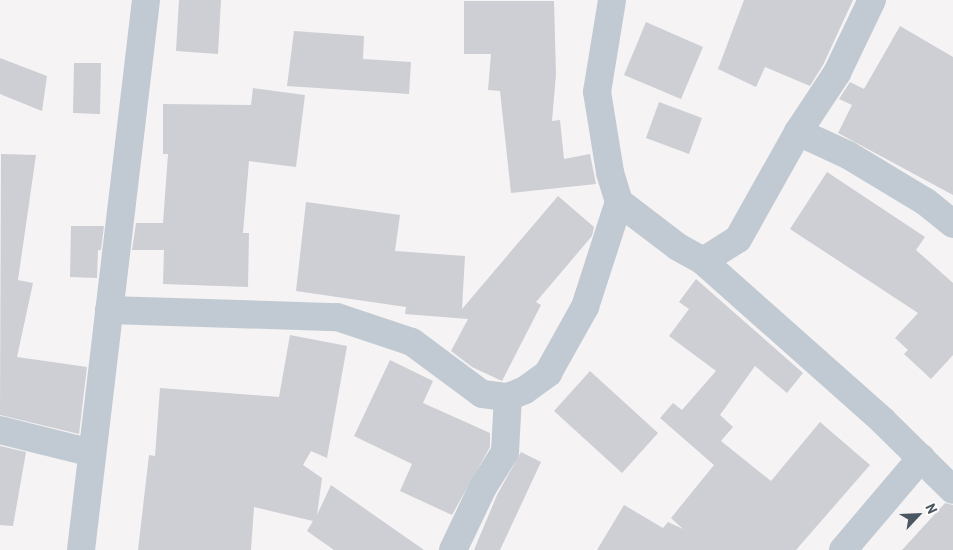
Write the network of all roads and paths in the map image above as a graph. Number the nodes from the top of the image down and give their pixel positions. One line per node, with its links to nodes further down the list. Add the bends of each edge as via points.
1 (146, 0): 8 (street)
2 (612, 0): 5 (street, via 597,92)
3 (872, 0): 4 (street, via 837,74)
4 (798, 132): 6 (street, via 856,159 926,202); 7 (street, via 738,239)
5 (618, 202): 7 (street, via 678,247); 9 (street, via 585,307 548,372 525,390)
6 (953, 224)
7 (703, 261): 12 (street)
8 (109, 310): 9 (street, via 337,317 412,342); 11 (street)
9 (495, 395): 15 (street, via 505,452 483,487)
10 (0, 430): 11 (street)
11 (92, 453): 14 (street)
12 (921, 458): 13 (street); 16 (street)
13 (953, 490)
14 (81, 550)
15 (453, 550)
16 (843, 550)

